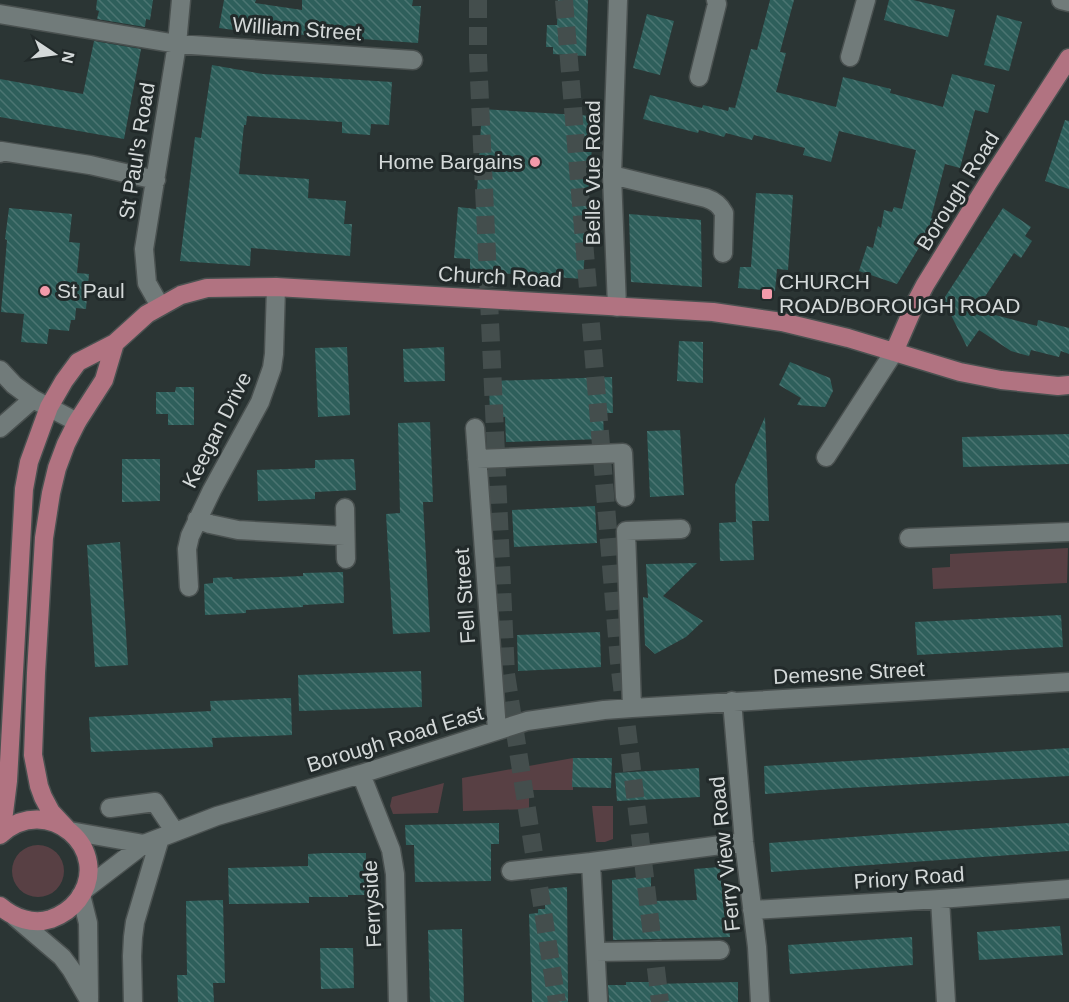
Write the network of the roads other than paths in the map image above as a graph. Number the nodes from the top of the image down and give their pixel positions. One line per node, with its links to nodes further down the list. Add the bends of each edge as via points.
1 (181, 0): 8 (street, St Paul's Road)
2 (618, 0): 14 (street, Belle Vue Road)
3 (716, 0): 12 (street)
4 (866, 0): 9 (street)
5 (1061, 0): 6 (street)
6 (1069, 2)
7 (0, 14): 8 (street, William Street)
8 (177, 44): 11 (street, William Street); 15 (street, St Paul's Road)
9 (850, 57)
10 (1069, 58): 21 (main road, Borough Road, via 925,285)
11 (413, 60)
12 (699, 77)
13 (0, 153): 15 (street, via 90,165)
14 (612, 176): 16 (street, via 714,201 724,213); 19 (street, Belle Vue Road)
15 (156, 180): 18 (street, St Paul's Road, via 144,249 147,283)
16 (723, 253)
17 (276, 288): 18 (main road, Church Road, via 207,288); 19 (main road, Church Road); 32 (street, Keegan Drive, via 274,354 267,385)
18 (160, 306): 20 (main road, Church Road)
19 (617, 307): 21 (main road, Church Road, via 713,312 782,322)
20 (115, 342): 24 (main road, Church Road, via 78,362); 25 (main road, via 104,380)
21 (894, 352): 23 (main road, Church Road, via 1001,381); 28 (street)
22 (0, 370): 24 (street)
23 (1069, 385)
24 (41, 403): 25 (street); 26 (street); 45 (main road, Church Road, via 24,489 8,781)
25 (77, 422): 46 (main road, via 57,468 46,520 33,743 39,786 51,812)
26 (0, 428)
27 (475, 428): 29 (street, Fell Street)
28 (826, 458)
29 (477, 459): 30 (street, via 622,453); 42 (street, Fell Street)
30 (625, 496)
31 (345, 508): 35 (street)
32 (197, 519): 35 (street, Keegan Drive, via 238,530); 38 (street, Keegan Drive, via 187,549)
33 (681, 529): 41 (street, via 626,531)
34 (1069, 532): 36 (street)
35 (345, 536): 37 (street)
36 (909, 538)
37 (346, 559)
38 (189, 587)
39 (1069, 682): 40 (street, Demesne Street)
40 (732, 701): 41 (street, Demesne Street); 49 (street, Ferry View Road)
41 (632, 708): 42 (street, Borough Road East, via 527,722)
42 (497, 730): 43 (street, Borough Road East)
43 (361, 774): 48 (street, Borough Road East, via 217,816); 61 (street, Ferryside, via 394,860)
44 (110, 808): 48 (street, via 155,802)
45 (0, 825)
46 (68, 830): 47 (main road, via 57,823 34,819 19,822); 48 (street); 53 (main road, via 87,858 87,880)
47 (0, 835)
48 (160, 838): 53 (street, Borough Road East); 60 (street, via 135,922)
49 (744, 842): 50 (street); 55 (street, Ferry View Road)
50 (591, 862): 51 (street); 58 (street)
51 (511, 871)
52 (1069, 889): 54 (street, Priory Road)
53 (82, 893): 56 (main road, via 58,917 46,920 30,921); 59 (street, via 88,923)
54 (940, 899): 55 (street, Priory Road); 64 (street)
55 (752, 910): 63 (street, Ferry View Road)
56 (5, 911): 59 (street, via 56,951)
57 (720, 951): 58 (street)
58 (596, 952): 62 (street)
59 (89, 1001)
60 (133, 1002)
61 (398, 1002)
62 (598, 1002)
63 (760, 1002)
64 (946, 1002)

